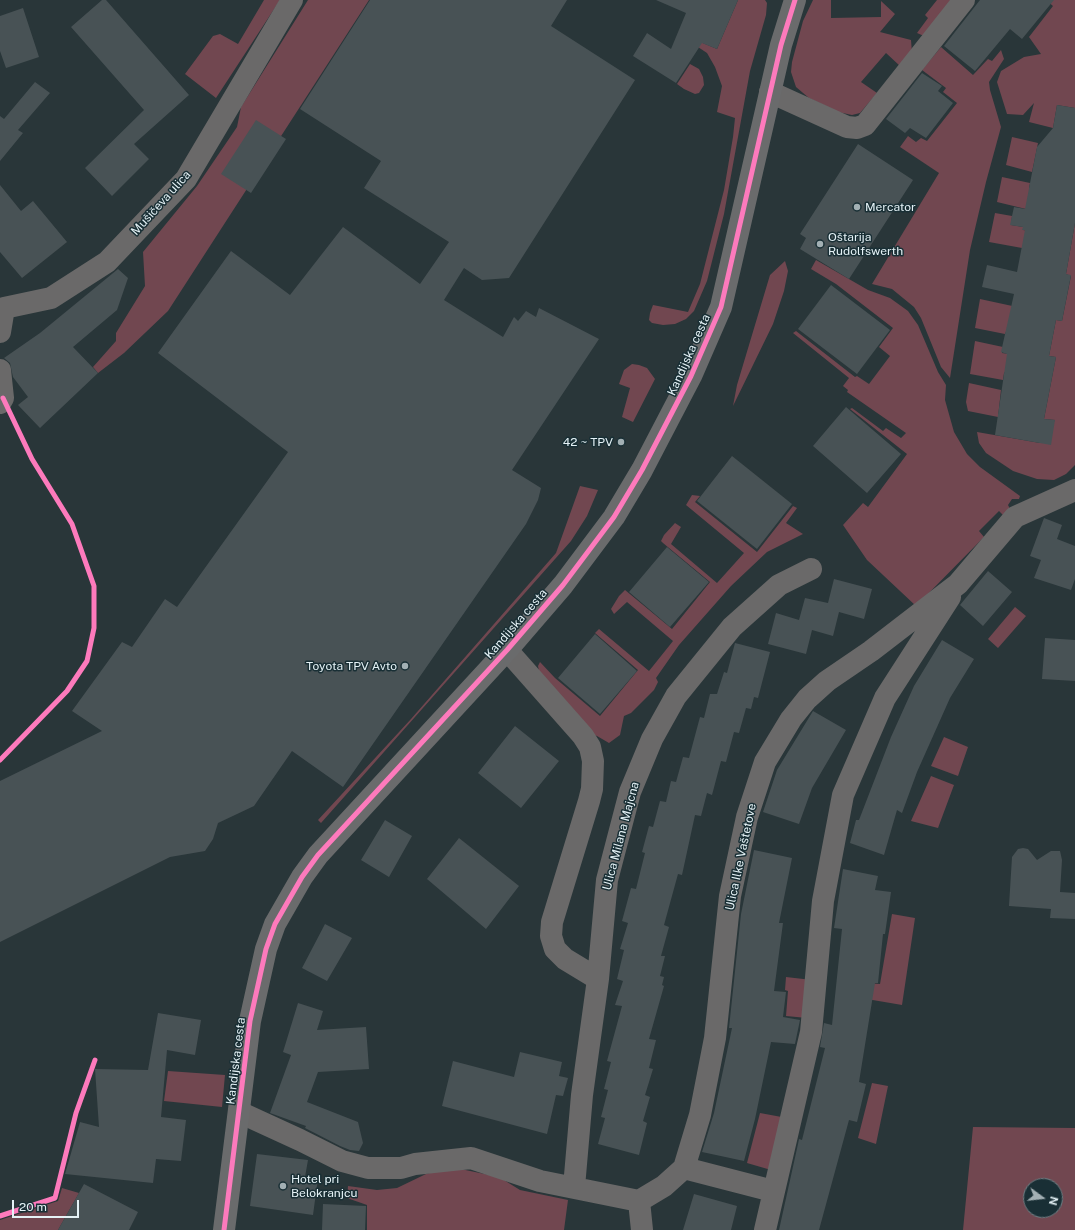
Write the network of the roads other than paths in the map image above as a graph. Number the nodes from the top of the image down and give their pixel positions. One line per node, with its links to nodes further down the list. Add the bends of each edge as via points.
1 (292, 0): 5 (street, Mušičeva ulica, via 186,179 107,262 51,298)
2 (795, 0): 4 (main road, Kandijska cesta)
3 (964, 0): 4 (street, via 865,125 857,128 847,127)
4 (770, 92): 12 (main road, Kandijska cesta, via 723,300 691,376 642,470 614,517 563,585)
5 (2, 306): 6 (street)
6 (0, 332)
7 (0, 370): 8 (street, via 3,398)
8 (0, 403)
9 (1075, 490): 11 (street, Ulica Ilke Vaštetove, via 1015,517)
10 (811, 569): 13 (street, Ulica Milana Majcna, via 779,585 732,627 676,696 652,739 630,792 607,880)
11 (958, 584): 15 (street, Ulica Ilke Vaštetove, via 871,651 826,681 807,699 765,762 747,817 730,896 714,1046 700,1116); 17 (street, Ulica Ilke Vaštetove, via 885,698 843,795 824,901 811,1032)
12 (507, 650): 13 (street, via 583,736 592,754 592,789 552,922 551,936 555,949 565,959); 14 (main road, Kandijska cesta, via 318,855 287,902 266,949 250,1021)
13 (598, 980): 16 (street, Ulica Milana Majcna, via 582,1095)
14 (239, 1112): 16 (street, via 342,1161 368,1168 401,1168 471,1158 540,1181); 19 (main road, Kandijska cesta)
15 (684, 1168): 17 (street); 18 (street, via 664,1186)
16 (574, 1187): 18 (street)
17 (773, 1191): 21 (street, Ulica Ilke Vaštetove)
18 (639, 1201): 20 (street)
19 (224, 1230)
20 (642, 1230)
21 (765, 1230)

